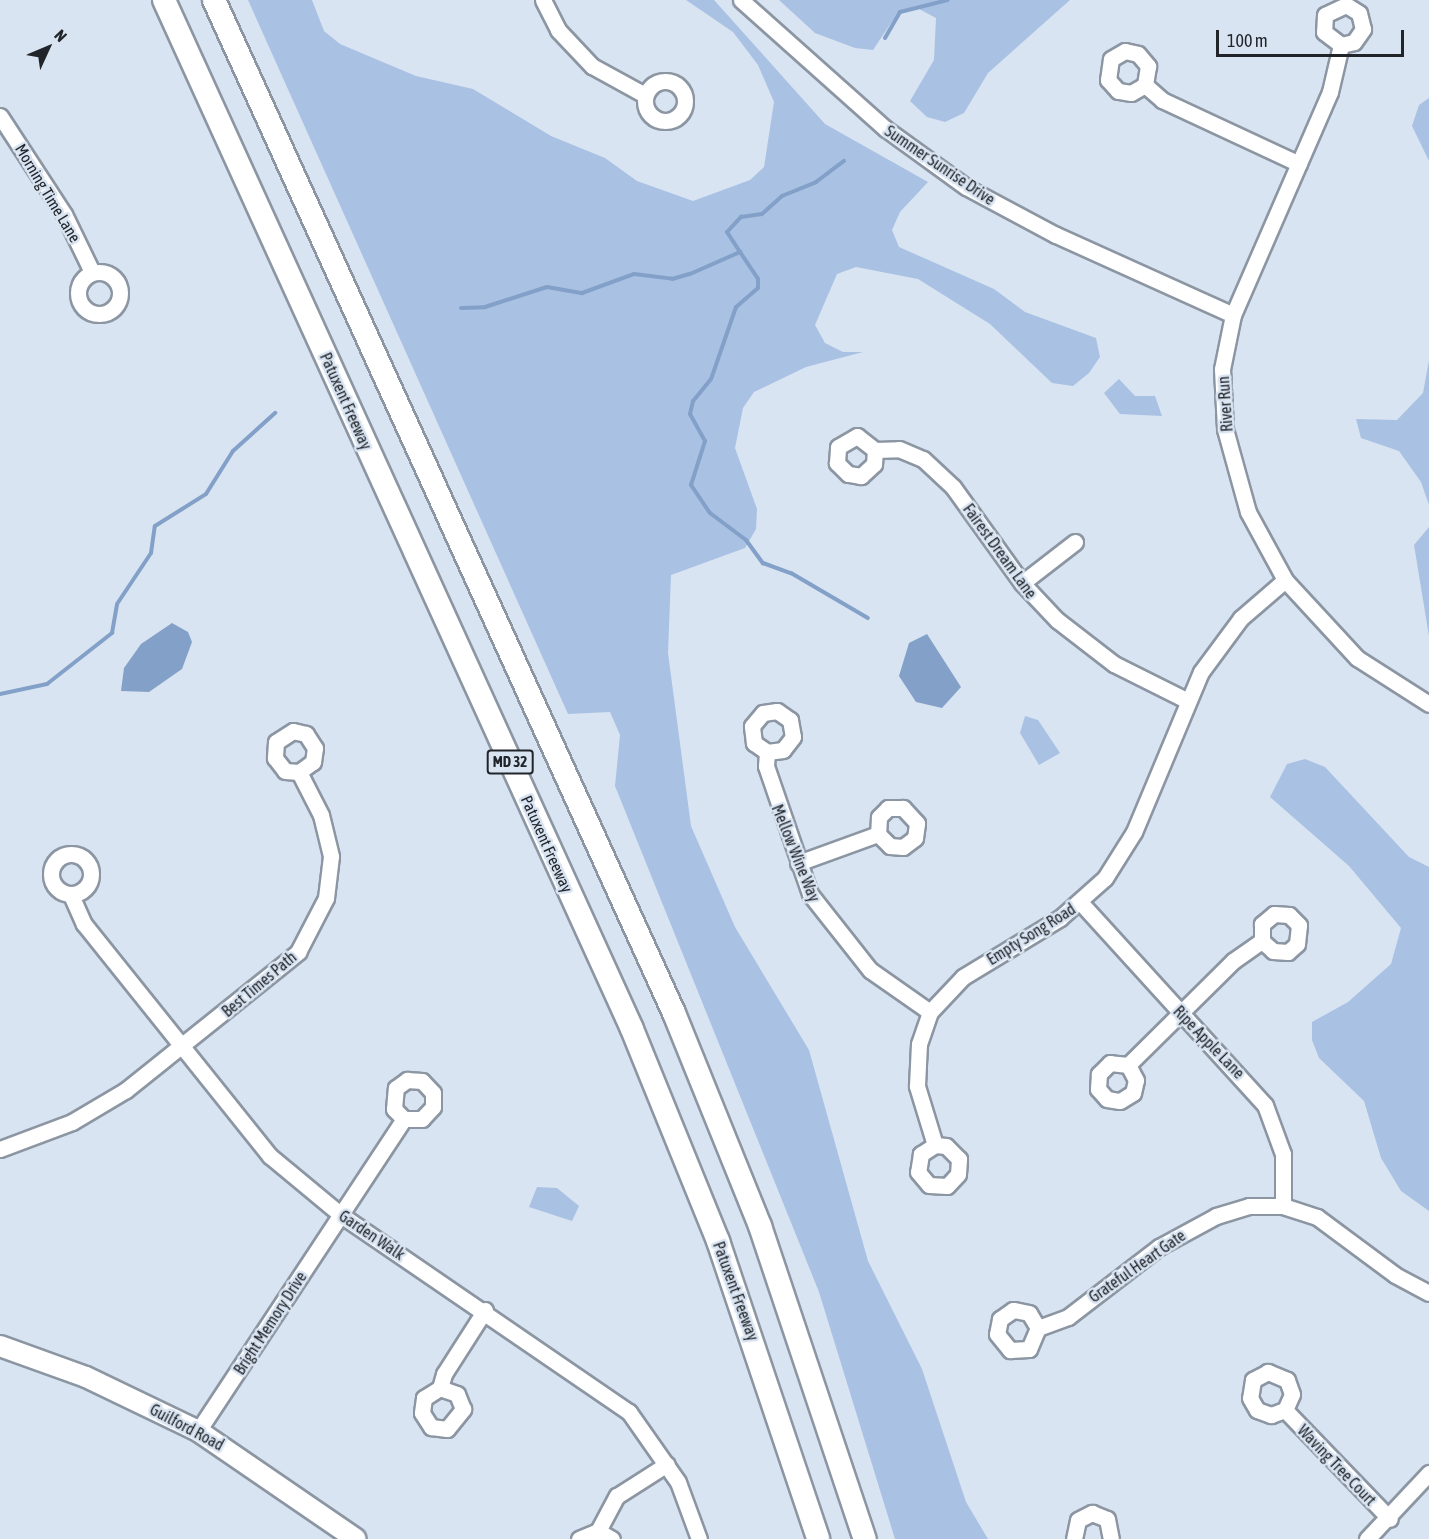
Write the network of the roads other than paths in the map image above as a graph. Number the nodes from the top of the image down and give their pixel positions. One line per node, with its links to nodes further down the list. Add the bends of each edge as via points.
1 (164, 0): 50 (highway, Patuxent Freeway / MD 32, via 636,1039 718,1241)
2 (214, 0): 51 (highway, MD 32, via 674,1012 760,1226)
3 (543, 0): 7 (street, via 574,50 608,78)
4 (741, 0): 11 (street, Summer Sunrise Drive, via 886,129 966,187 1056,235)
5 (1341, 45): 9 (street, River Run, via 1330,92)
6 (1145, 85): 9 (street, via 1162,100)
7 (645, 95)
8 (0, 116): 10 (street, Morning Time Lane, via 64,213)
9 (1299, 164): 11 (street, River Run)
10 (92, 273)
11 (1233, 315): 14 (street, River Run, via 1222,386 1230,457 1248,512)
12 (875, 450): 15 (street, Fairest Dream Lane, via 911,453 937,471)
13 (1076, 542): 15 (street)
14 (1285, 580): 16 (street, Empty Song Road, via 1226,635); 17 (street, River Run, via 1357,658)
15 (1022, 583): 16 (street, Fairest Dream Lane, via 1095,652)
16 (1186, 700): 23 (street, Empty Song Road, via 1134,832)
17 (1429, 704)
18 (766, 752): 21 (street, Mellow Wine Way, via 769,783)
19 (299, 772): 27 (street, Best Times Path, via 323,821 332,856 319,918 283,968)
20 (878, 834): 21 (street)
21 (798, 863): 25 (street, Mellow Wine Way, via 810,894 842,941 884,983)
22 (71, 894): 27 (street, Garden Walk, via 84,924)
23 (1081, 903): 25 (street, Empty Song Road, via 963,978); 26 (street, Ripe Apple Lane)
24 (1262, 941): 26 (street, via 1233,961)
25 (930, 1012): 30 (street, Empty Song Road, via 919,1044 916,1073)
26 (1181, 1013): 28 (street); 32 (street, Ripe Apple Lane, via 1265,1105 1283,1154)
27 (180, 1048): 31 (street, Best Times Path, via 102,1106); 33 (street, Garden Walk, via 270,1156)
28 (1128, 1065)
29 (404, 1119): 33 (street, Bright Memory Drive)
30 (935, 1145)
31 (0, 1149)
32 (1283, 1206): 34 (street, Grateful Heart Gate, via 1317,1217 1395,1275); 36 (street, Grateful Heart Gate, via 1249,1206 1198,1224 1068,1317)
33 (341, 1215): 35 (street, Garden Walk); 40 (street, Bright Memory Drive)
34 (1429, 1293)
35 (485, 1310): 38 (street, via 450,1361); 41 (street, Garden Walk, via 620,1404)
36 (1038, 1328)
37 (0, 1346): 40 (main road, Guilford Road, via 86,1377)
38 (440, 1388)
39 (1285, 1410): 43 (street, Waving Tree Court)
40 (198, 1431): 46 (main road, Guilford Road)
41 (667, 1464): 44 (street, via 617,1496); 49 (street, Garden Walk)
42 (1429, 1473): 43 (street)
43 (1390, 1519): 53 (street)
44 (598, 1531): 47 (street); 48 (street)
45 (1113, 1538): 52 (street, via 1107,1519 1092,1513 1078,1520)
46 (356, 1539)
47 (579, 1539)
48 (612, 1539)
49 (699, 1539)
50 (818, 1539)
51 (865, 1539)
52 (1074, 1539)
53 (1367, 1539)

